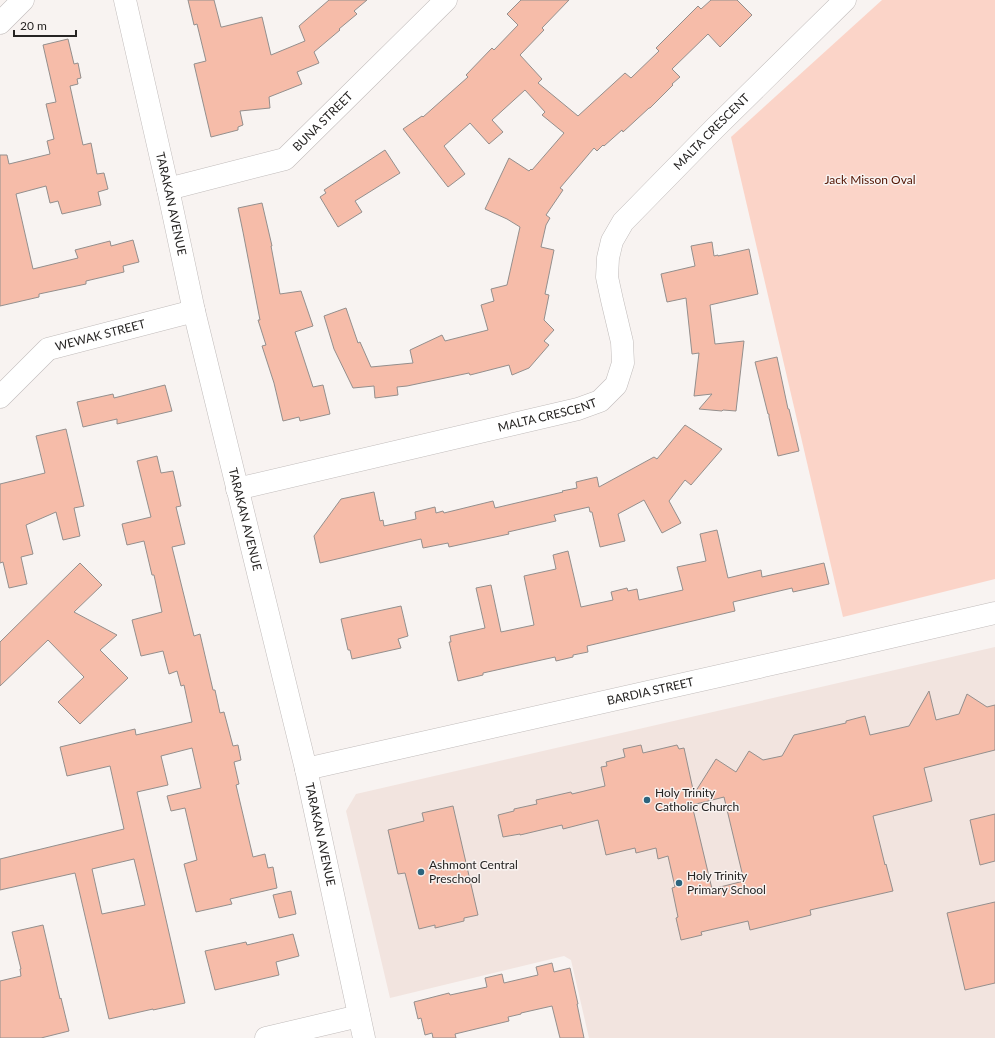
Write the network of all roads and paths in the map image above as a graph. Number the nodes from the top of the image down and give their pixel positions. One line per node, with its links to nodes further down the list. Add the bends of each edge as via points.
1 (23, 0): 5 (street)
2 (125, 0): 6 (street, TARAKAN AVENUE)
3 (446, 0): 6 (street, BUNA STREET, via 285,159)
4 (845, 0): 9 (street, MALTA CRESCENT, via 623,222 612,241 608,258 608,277 622,342 623,363 616,385 600,400 570,410)
5 (0, 23)
6 (168, 189): 7 (street, TARAKAN AVENUE)
7 (194, 311): 8 (street, WEWAK STREET, via 48,350); 9 (street, TARAKAN AVENUE)
8 (0, 397)
9 (237, 489): 11 (street, TARAKAN AVENUE)
10 (995, 613): 11 (street, BARDIA STREET)
11 (306, 769): 12 (street, TARAKAN AVENUE)
12 (359, 1016): 13 (street); 14 (street, TARAKAN AVENUE)
13 (266, 1038)
14 (364, 1038)

